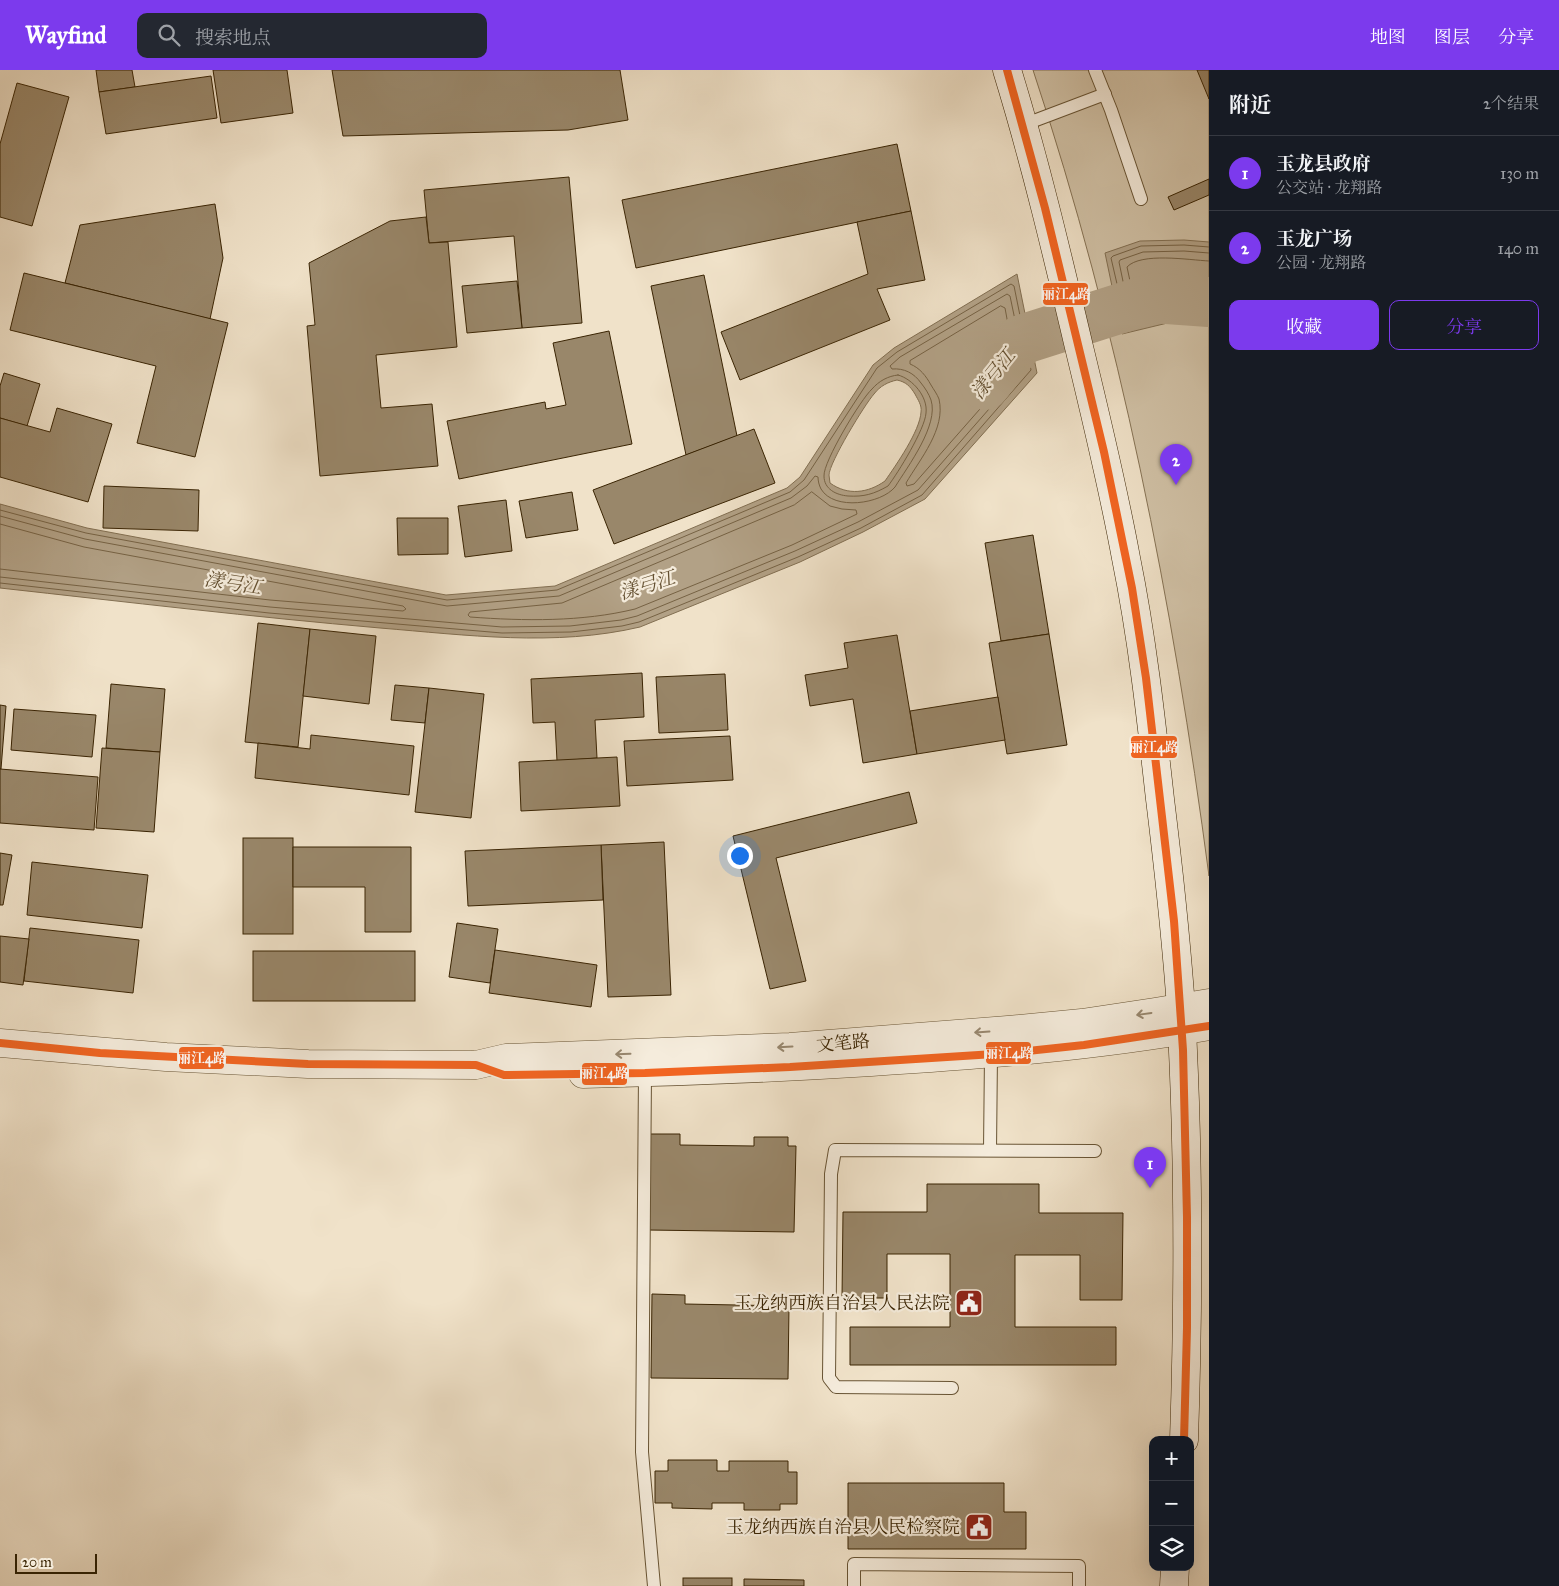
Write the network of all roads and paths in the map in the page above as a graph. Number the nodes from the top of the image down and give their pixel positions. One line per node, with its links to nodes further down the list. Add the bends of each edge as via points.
1 (1007, 70): 4 (street)
2 (1095, 70): 3 (lane)
3 (1105, 94): 4 (lane); 5 (lane)
4 (1023, 125): 7 (street, via 1106,453 1127,560 1144,666 1170,882)
5 (1141, 200)
6 (1209, 1003): 7 (street, 文笔路)
7 (1181, 1019): 8 (street, 文笔路); 10 (street, 文笔路, via 1084,1045); 11 (street, 文笔路, one-way to 11, via 1082,1023 790,1047 506,1058); 16 (street, via 1188,1219)
8 (1209, 1026)
9 (0, 1043): 11 (street, 文笔路, via 204,1060)
10 (991, 1054): 12 (street, 文笔路); 13 (lane)
11 (476, 1065): 12 (street, 文笔路, via 504,1075)
12 (645, 1073): 18 (lane, via 642,1452)
13 (990, 1150): 14 (lane); 15 (lane, via 834,1150 829,1378 836,1387)
14 (1095, 1151)
15 (952, 1388)
16 (1184, 1436)
17 (1175, 1571): 21 (street)
18 (654, 1586)
19 (854, 1586): 20 (lane, via 854,1564 1079,1566)
20 (1079, 1586)
21 (1174, 1586)

